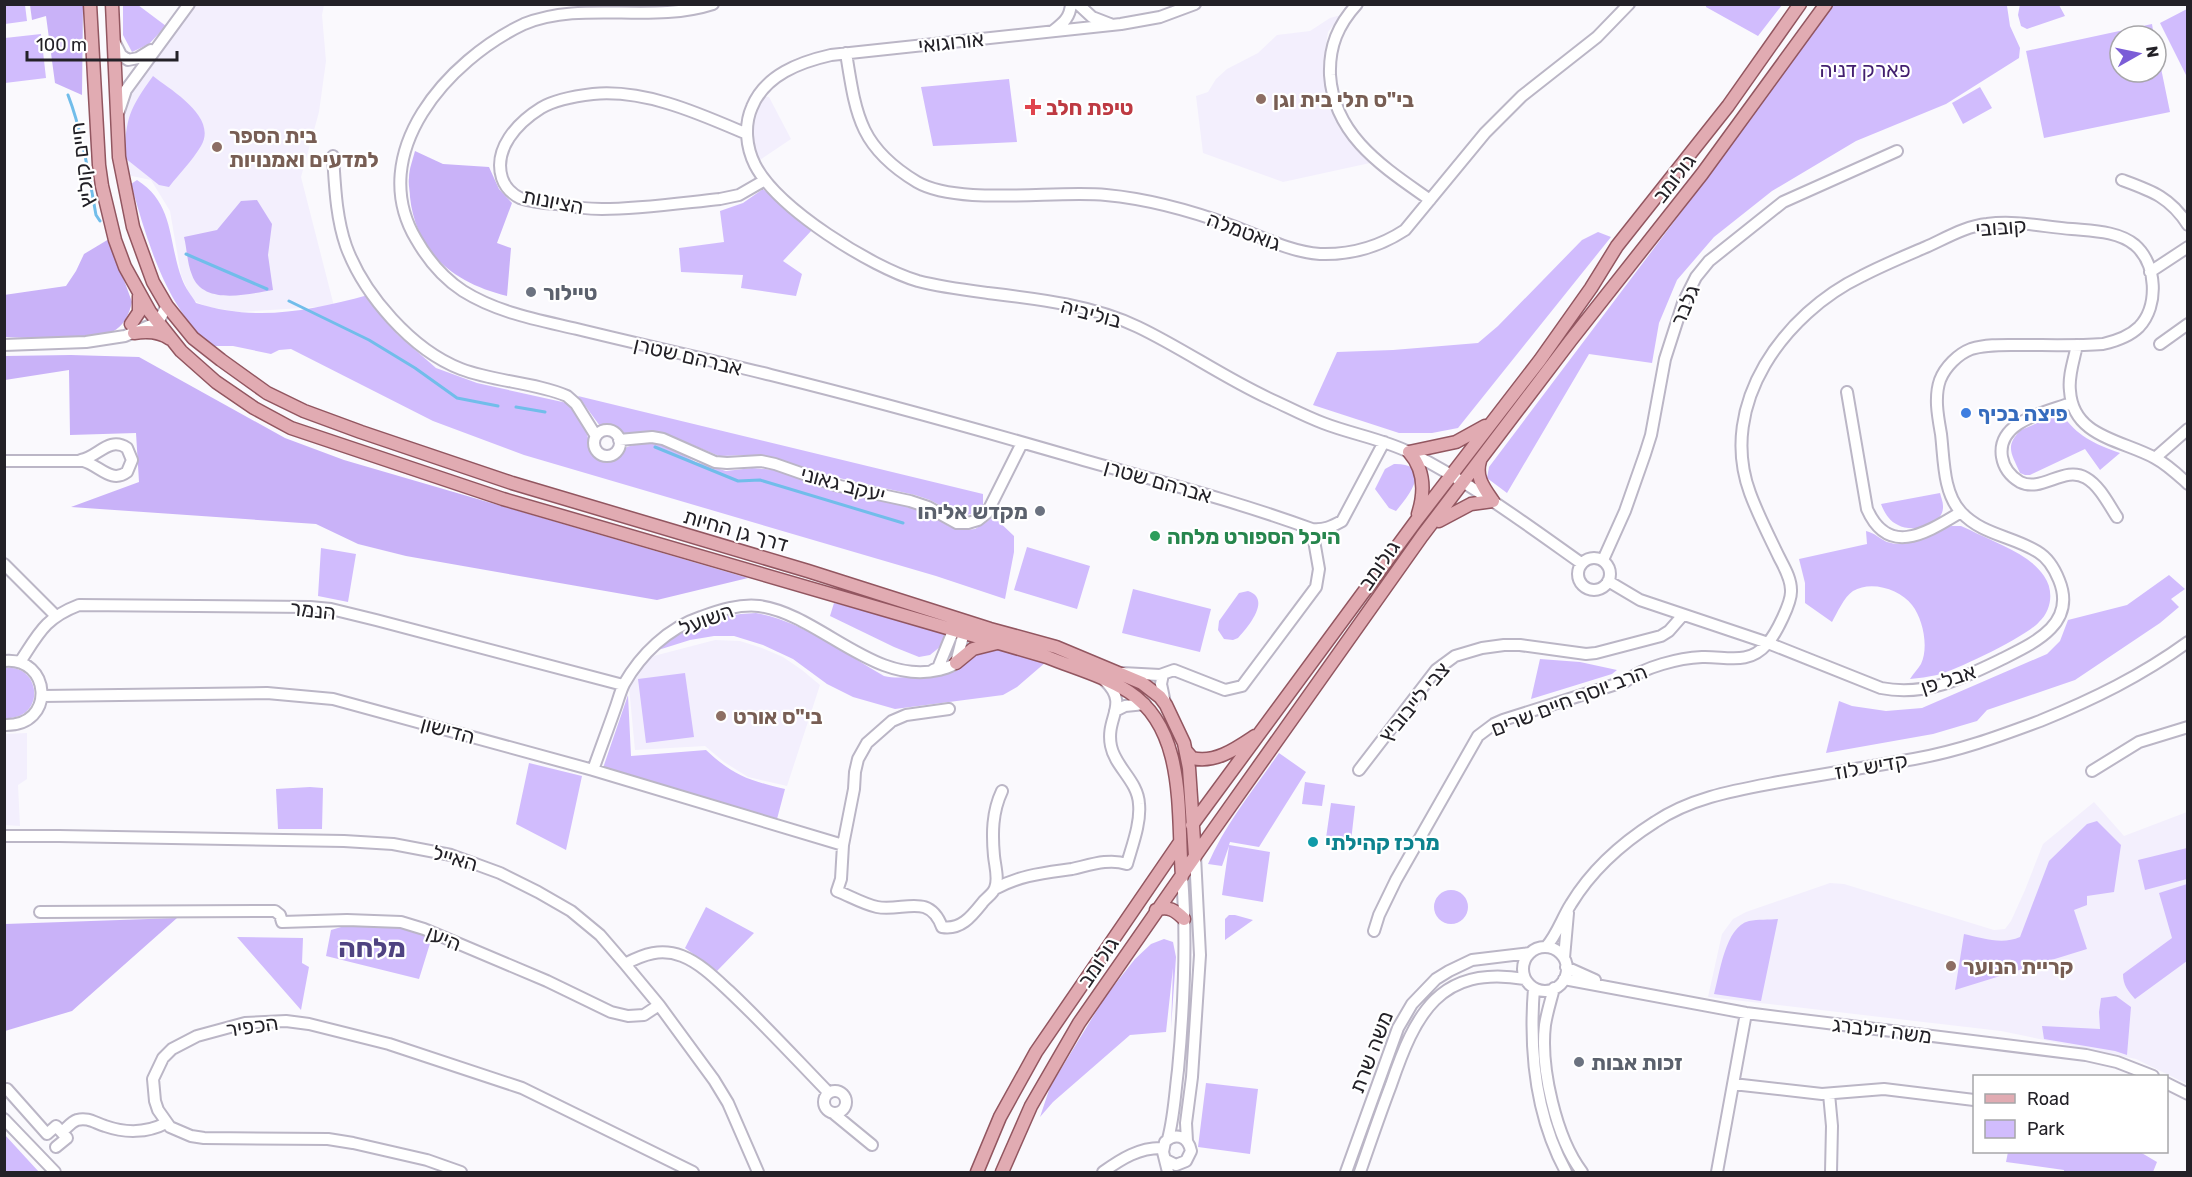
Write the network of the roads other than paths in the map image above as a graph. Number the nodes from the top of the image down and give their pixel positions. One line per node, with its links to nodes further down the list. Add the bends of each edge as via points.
1 (90, 4): 27 (main road, חיים קוליץ, via 102,186 115,240)
2 (112, 4): 14 (main road, חיים קוליץ)
3 (189, 4): 15 (street)
4 (713, 4): 42 (street, אברהם שטרן, via 693,11 658,14 557,13 519,26 472,57 429,102 411,131 406,149 400,189 404,213 420,248 446,279 501,309 772,375)
5 (1071, 4): 13 (street, via 1067,19)
6 (1078, 4): 12 (street, via 1092,17)
7 (1196, 4): 12 (street, אורוגואי, via 1160,17)
8 (1357, 4): 23 (street, via 1344,19 1332,47 1331,81 1338,111 1365,150)
9 (1629, 4): 23 (street, גואטמלה, via 1597,37 1522,96 1485,133)
10 (1800, 4): 38 (main road, גולומב, via 1728,106 1617,246 1568,321)
11 (1826, 4): 48 (main road, גולומב, via 1702,174)
12 (1113, 25): 13 (street, אורוגואי)
13 (1053, 31): 16 (street, אורוגואי)
14 (113, 38): 15 (street, via 117,50 128,60); 17 (main road, חיים קוליץ)
15 (157, 47): 17 (street, via 126,90)
16 (846, 53): 18 (street, אורוגואי, via 811,60 772,80 756,96); 23 (street, גואטמלה, via 863,130 891,162 914,180 934,189 962,194 1091,194 1136,199 1178,207 1318,254 1380,244 1405,230)
17 (118, 117): 28 (main road, חיים קוליץ, via 122,176 133,227 153,282)
18 (747, 134): 21 (street, בוליביה, via 754,164); 21 (street, הציונות, via 653,100 615,94 586,95 554,102 524,121 503,146 500,171 506,187 519,197 600,209 720,199 739,195)
19 (1897, 151): 58 (street, גלבר, via 1783,202 1709,261 1696,277 1665,359 1645,454)
20 (333, 156): 40 (street, via 346,245 354,265 392,320 415,343 446,363 482,376 567,396)
21 (765, 180): 43 (street, בוליביה, via 838,241 884,268 935,285 1065,305 1115,318 1302,414)
22 (2122, 180): 24 (street, via 2164,198)
23 (1430, 200)
24 (2187, 225)
25 (2187, 247): 26 (street)
26 (2150, 272): 35 (street, קובובי, via 2152,302 2141,325 2113,342); 67 (street, קובובי, via 2134,244 2110,233 1988,223 1956,233 1862,276 1811,309 1772,355 1753,392 1742,426 1742,454 1749,490 1792,593)
27 (137, 289): 29 (main road, חיים קוליץ); 31 (main road, via 140,308)
28 (167, 306): 29 (street); 64 (main road, דרך גן החיות, via 193,338 221,360 267,393 304,411 512,483)
29 (154, 317): 31 (street); 32 (main road, דרך גן החיות)
30 (2187, 324): 33 (street)
31 (133, 329): 32 (main road, via 160,333); 34 (street, via 94,341)
32 (171, 340): 64 (main road, דרך גן החיות, via 216,382 291,428 503,499)
33 (2160, 344)
34 (4, 345)
35 (2077, 345): 37 (street, via 2070,378); 53 (street, קובובי, via 1983,346 1963,353 1947,367 1938,388 1938,413 1948,484)
36 (1847, 392): 53 (street, via 1872,520 1887,534 1907,537 1930,530)
37 (2072, 403): 45 (street, via 2081,422 2095,433); 54 (street, via 2014,427 2004,442 2004,466 2010,475 2026,484 2074,474 2085,477)
38 (1494, 420): 44 (main road, via 1456,442); 49 (main road, גולומב)
39 (2187, 429): 45 (street)
40 (596, 436): 41 (street, via 610,431); 41 (street, via 595,449 603,456 616,451)
41 (619, 440): 42 (street, יעקב גאוני, via 652,437 715,462 775,464 835,485 910,501 949,520 968,524 987,513)
42 (1022, 442): 56 (street, אברהם שטרן, via 1185,487)
43 (1384, 442): 44 (street, בוליביה); 56 (street, via 1342,521 1320,530)
44 (1409, 452): 49 (street, בוליביה); 55 (main road, via 1418,462 1423,484)
45 (2155, 458): 51 (street)
46 (81, 460): 47 (street)
47 (4, 461)
48 (1480, 461): 50 (main road, גולומב); 52 (main road, via 1479,477)
49 (1450, 476): 50 (street, בוליביה); 55 (main road, גולומב)
50 (1463, 483): 52 (street); 57 (main road, גולומב)
51 (2187, 484)
52 (1493, 501): 57 (main road, via 1459,509); 59 (street)
53 (1961, 512): 67 (street, אבל פן, via 1979,527 2035,550 2048,562 2060,583 2062,604 2060,615 2043,637 1958,680 1911,691 1881,688)
54 (2117, 517)
55 (1416, 521): 83 (main road, גולומב)
56 (1312, 529): 73 (street, via 1319,569 1316,587 1247,682 1225,690 1178,671)
57 (1422, 536): 93 (main road, גולומב)
58 (1603, 560): 59 (street, via 1593,557); 61 (street, via 1609,568)
59 (1581, 563): 61 (street, via 1577,576 1587,589 1599,590)
60 (4, 564): 62 (street)
61 (1608, 581): 63 (street, אבל פן, via 1640,600)
62 (55, 615): 69 (street, הנמר); 75 (street, הנמר, via 91,603 320,608)
63 (1683, 615): 67 (street, אבל פן); 86 (street, צבי לייבוביץ, via 1661,636 1596,653 1512,645 1455,656 1436,670)
64 (961, 627): 66 (main road, דרך גן החיות); 70 (street); 71 (street, via 946,645 938,668); 72 (main road, דרך גן החיות, via 990,629 1056,646)
65 (2187, 642): 96 (street, קדיש לוז, via 2151,668 2085,702 1973,746 1725,793 1687,805 1657,820 1621,846)
66 (998, 643): 70 (main road, via 973,648); 74 (main road, דרך גן החיות, via 1047,657)
67 (1768, 643): 100 (street, הרב יוסף חיים שרים, via 1742,659 1695,658 1641,670 1626,681 1487,728 1478,736 1396,880)
68 (4, 661): 69 (street)
69 (20, 662): 76 (street, via 40,681)
70 (956, 663): 71 (street, השועל)
71 (925, 673): 75 (street, השועל, via 858,654 788,614 759,606 739,606 695,618 666,635 645,654)
72 (1121, 673): 73 (street); 78 (main road, דרך גן החיות, via 1152,690)
73 (1164, 674): 78 (street, via 1161,684)
74 (1105, 681): 77 (main road, דרך גן החיות); 80 (street, via 1118,699)
75 (623, 685): 85 (street, השועל)
76 (42, 696): 81 (street, via 36,713 25,722); 85 (street, הדישון, via 313,695)
77 (1145, 704): 80 (street); 91 (main road, דרך גן החיות, via 1170,746)
78 (1166, 705): 84 (main road, דרך גן החיות)
79 (949, 709): 92 (street, via 906,715 892,721 867,743 858,759)
80 (1115, 711): 95 (street, via 1110,728 1111,749 1132,783 1139,804 1127,864 1117,861 1044,871)
81 (4, 726)
82 (2187, 727): 87 (street, via 2139,742)
83 (1263, 731): 84 (main road, via 1212,758 1192,758); 89 (main road, גולומב)
84 (1186, 751): 89 (main road, דרך גן החיות)
85 (593, 770): 92 (street, הדישון)
86 (1359, 770)
87 (2092, 771)
88 (1002, 791): 95 (street, via 993,823)
89 (1193, 823): 91 (main road, גולומב); 93 (main road, דרך גן החיות)
90 (4, 836): 104 (street, האייל, via 344,841 439,852 491,870 557,902 600,935)
91 (1179, 843): 94 (main road); 134 (main road, גולומב, via 1036,1052 1000,1117)
92 (843, 845): 95 (street, via 842,879 837,891 874,906 892,909 920,905 931,910 942,927 952,929 962,924)
93 (1195, 856): 94 (main road, גולומב); 124 (street, via 1200,955)
94 (1182, 876): 97 (main road, גולומב); 99 (street)
95 (995, 889)
96 (1570, 905): 101 (street, קדיש לוז); 103 (street, קדיש לוז)
97 (1156, 910): 99 (main road, via 1170,909); 135 (main road, גולומב, via 1047,1077 1015,1138)
98 (40, 912): 110 (street, היען, via 275,911 282,922 401,922 547,981 611,1012 644,1015)
99 (1184, 919): 125 (street, via 1181,1041 1172,1120)
100 (1374, 931)
101 (1546, 947): 102 (street); 103 (street, via 1557,950)
102 (1530, 953): 105 (street, via 1523,967); 138 (street, משה שרת, via 1465,963 1436,979 1412,1004 1398,1028)
103 (1565, 962): 106 (street); 109 (street, משה זילברג)
104 (625, 964): 110 (street, האייל); 116 (street, via 652,952 682,956 694,963 751,1012)
105 (1526, 979): 107 (street); 139 (street, משה שרת, via 1486,976 1464,981 1444,992 1423,1012 1397,1067)
106 (1564, 979): 108 (street); 109 (street, משה זילברג)
107 (1534, 988): 108 (street); 140 (street, via 1531,1040 1538,1094 1555,1153)
108 (1554, 988): 141 (street, via 1545,1025 1547,1072 1559,1126)
109 (1608, 988): 111 (street, משה זילברג)
110 (659, 1005): 133 (street, האייל, via 728,1103)
111 (1746, 1013): 112 (street, משה זילברג, via 2086,1055); 113 (street)
112 (2148, 1075)
113 (1733, 1084): 117 (street); 142 (street)
114 (2168, 1084): 118 (street)
115 (7, 1089): 123 (street, via 47,1134 56,1126)
116 (829, 1093): 120 (street, via 824,1106); 120 (street, via 840,1093 845,1101 842,1111)
117 (1829, 1094): 119 (street, via 1884,1089); 143 (street)
118 (2187, 1094)
119 (1973, 1100)
120 (833, 1113): 126 (street)
121 (4, 1119): 130 (street)
122 (166, 1123): 123 (street, via 141,1131 110,1128 80,1119); 131 (street, via 177,1131 204,1138 299,1138 353,1143 427,1160); 132 (street, הכפיר, via 155,1101 153,1079 172,1049 197,1036 245,1023 309,1023 522,1088)
123 (62, 1132): 127 (street, via 67,1138)
124 (1187, 1141): 125 (street, via 1179,1136); 129 (street, via 1191,1153)
125 (1165, 1144): 128 (street); 136 (street, via 1136,1152)
126 (872, 1145)
127 (56, 1148)
128 (1166, 1160): 129 (street); 137 (street)
129 (1183, 1167)
130 (55, 1173)
131 (461, 1173)
132 (693, 1173)
133 (758, 1173)
134 (977, 1173)
135 (1002, 1173)
136 (1103, 1173)
137 (1168, 1173)
138 (1346, 1173)
139 (1360, 1173)
140 (1566, 1173)
141 (1582, 1173)
142 (1717, 1173)
143 (1831, 1173)

